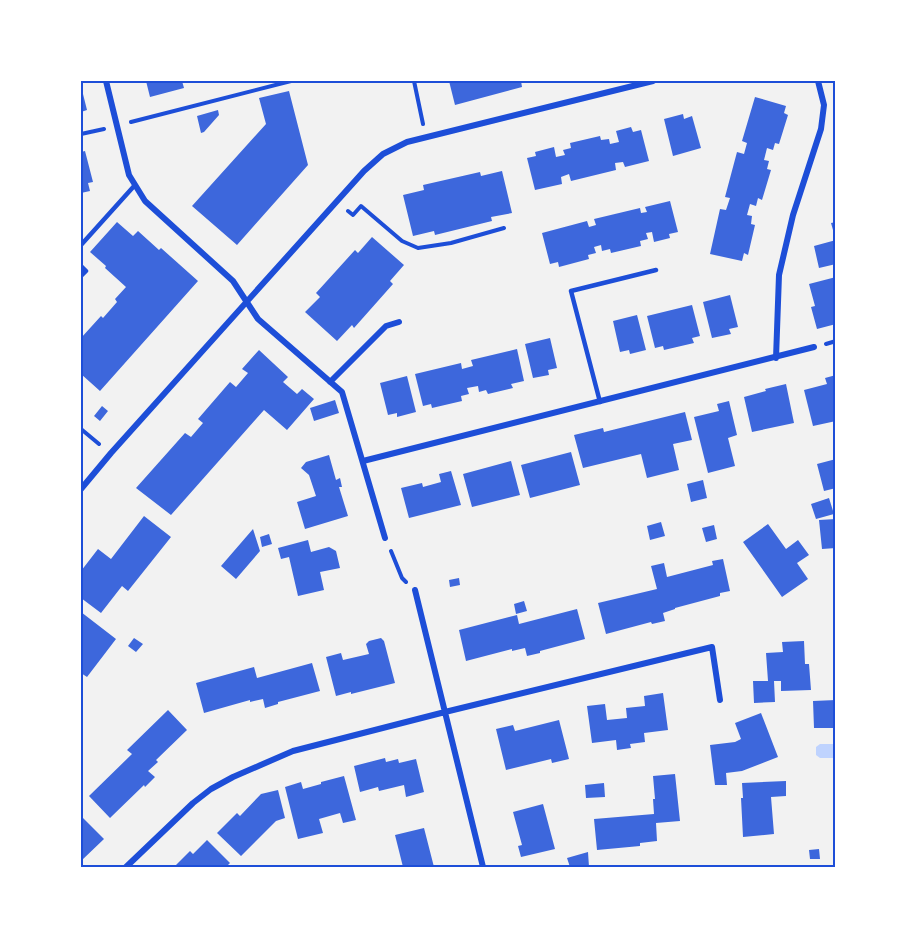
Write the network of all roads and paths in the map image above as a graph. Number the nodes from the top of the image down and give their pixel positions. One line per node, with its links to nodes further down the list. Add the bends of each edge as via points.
1 (106, 81): 6 (street)
2 (291, 81): 6 (path)
3 (414, 81): 8 (path)
4 (653, 81): 8 (street)
5 (818, 81): 19 (street, via 824,105 821,129 779,275)
6 (117, 125): 7 (path); 9 (street)
7 (81, 134)
8 (426, 137): 10 (street, via 383,154)
9 (135, 185): 12 (lane); 16 (street, via 145,201 233,281)
10 (337, 202): 11 (path, via 352,215 361,206 402,241 417,248); 16 (street)
11 (504, 228)
12 (81, 245)
13 (81, 266): 15 (lane, via 86,271)
14 (656, 270): 21 (lane, via 571,291)
15 (81, 276)
16 (247, 301): 20 (street, via 258,319); 23 (street)
17 (399, 322): 20 (street, via 386,326)
18 (814, 347): 19 (street)
19 (776, 358): 21 (street)
20 (330, 382): 24 (street, via 342,392)
21 (600, 402): 24 (street)
22 (81, 429): 23 (path)
23 (111, 453): 25 (street)
24 (363, 461): 26 (street)
25 (81, 489)
26 (385, 538): 27 (path, via 402,578)
27 (415, 590): 29 (street)
28 (720, 700): 29 (street, via 712,647)
29 (446, 711): 30 (street, via 292,751 233,777 193,803); 31 (street)
30 (126, 867)
31 (483, 867)

